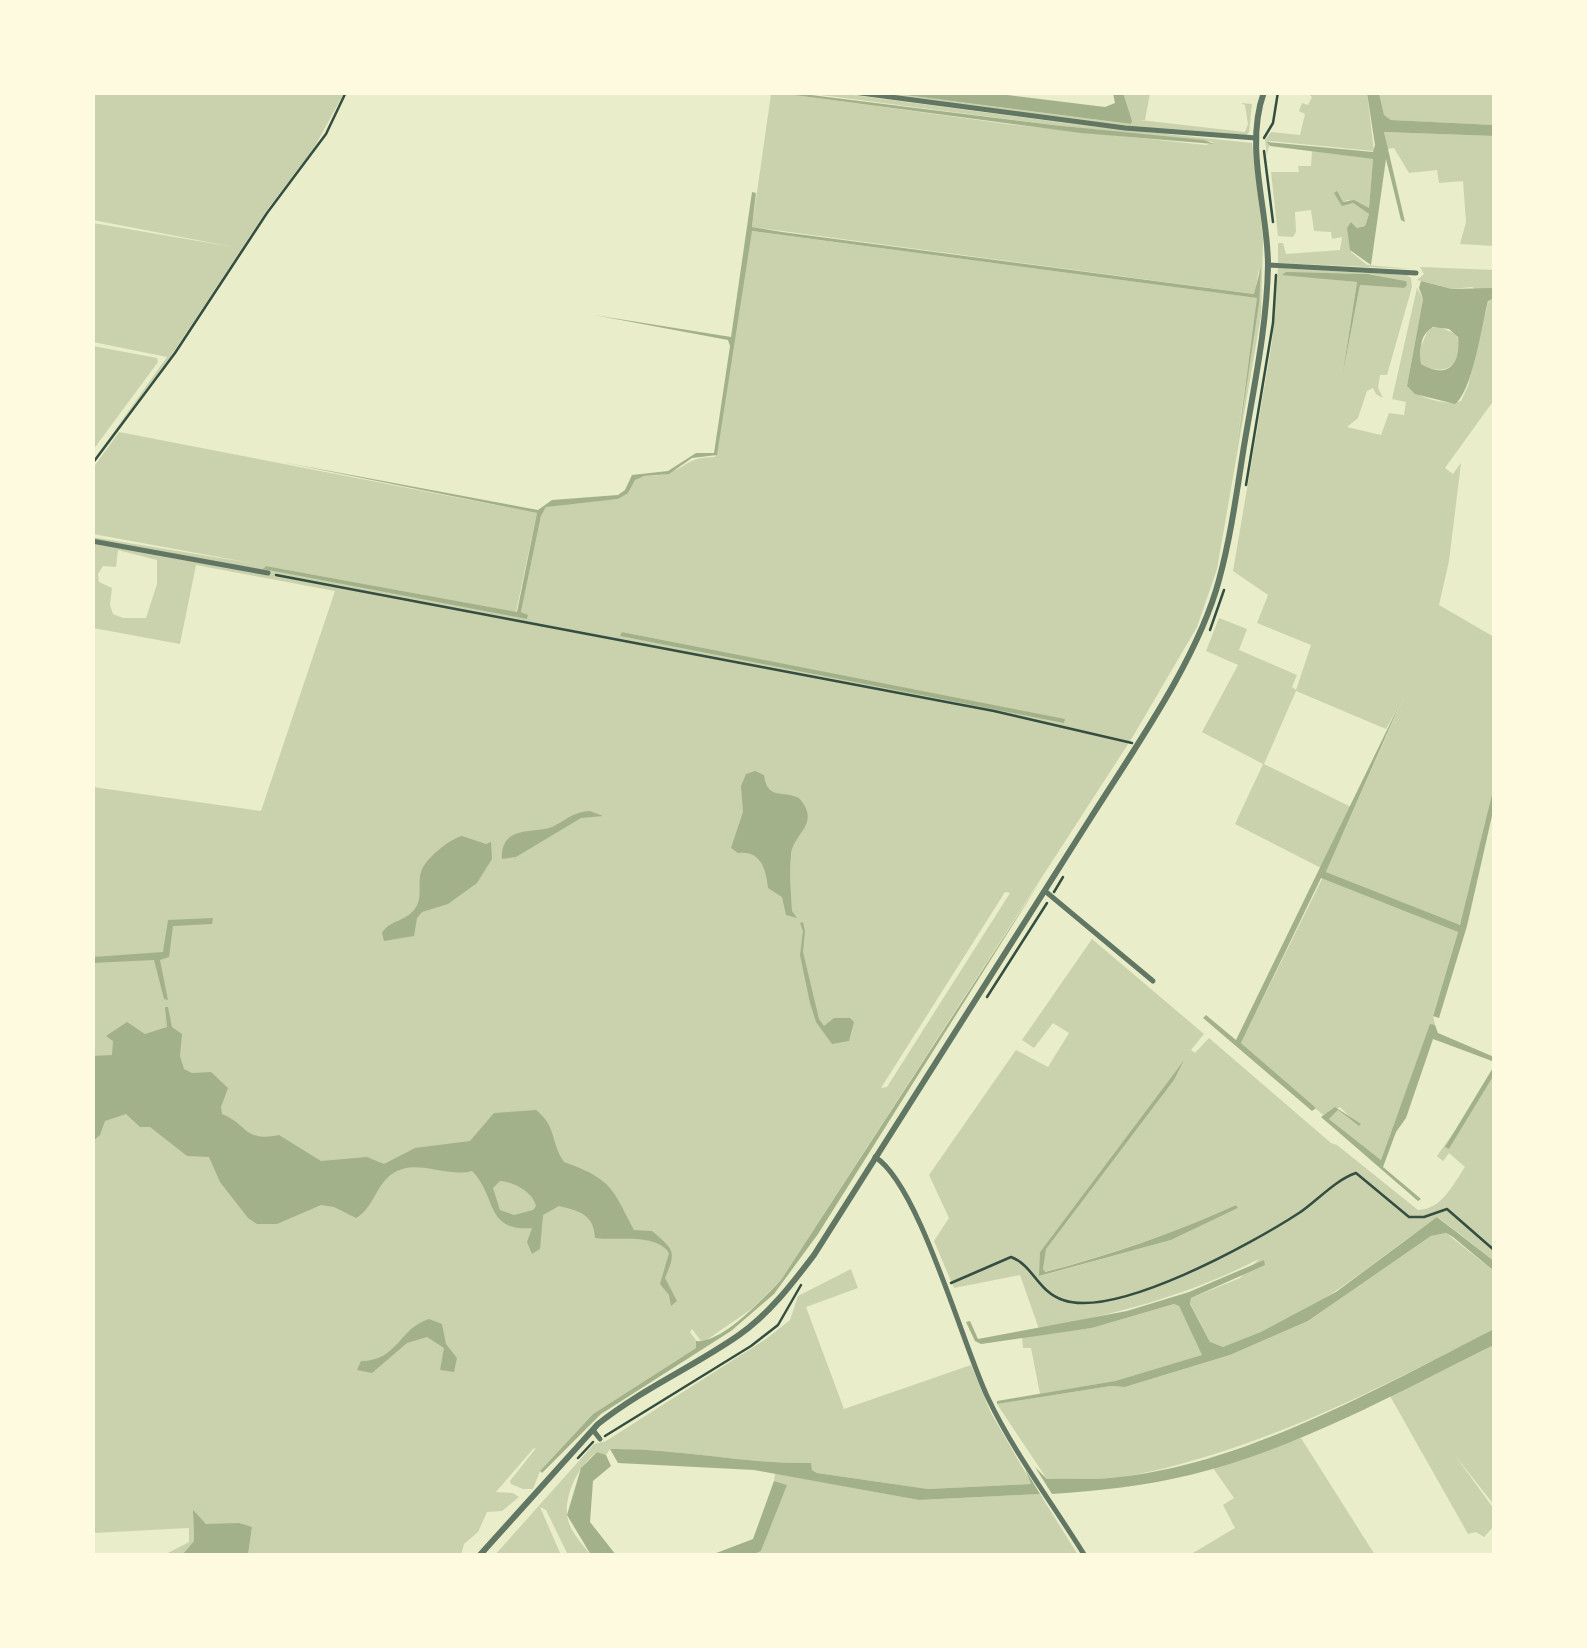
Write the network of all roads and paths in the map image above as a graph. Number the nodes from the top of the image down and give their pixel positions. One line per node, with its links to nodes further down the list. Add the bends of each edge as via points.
1 (346, 92): 9 (path, via 309,159)
2 (853, 92): 5 (street)
3 (1264, 92): 5 (street)
4 (1278, 92): 6 (path, via 1263,139)
5 (1256, 138): 7 (street)
6 (1273, 226)
7 (1272, 265): 8 (street); 10 (path, via 1273,323); 15 (street, via 1220,576 1205,622)
8 (1416, 273)
9 (92, 464)
10 (1245, 492)
11 (92, 541): 12 (street)
12 (268, 573): 15 (path)
13 (1225, 588): 14 (path)
14 (1204, 640)
15 (1136, 744): 17 (street)
16 (1070, 867): 17 (path)
17 (1048, 894): 18 (street); 19 (path); 20 (street)
18 (1152, 981)
19 (983, 1004)
20 (875, 1157): 22 (street, via 900,1184); 23 (street, via 814,1254 767,1311)
21 (1494, 1250): 22 (path, via 1447,1209 1419,1218 1402,1214 1356,1173 1248,1244 1105,1300 1060,1300 1011,1257)
22 (945, 1286): 26 (street, via 996,1412)
23 (593, 1430): 24 (street); 25 (street)
24 (600, 1438)
25 (478, 1556)
26 (1086, 1556)

